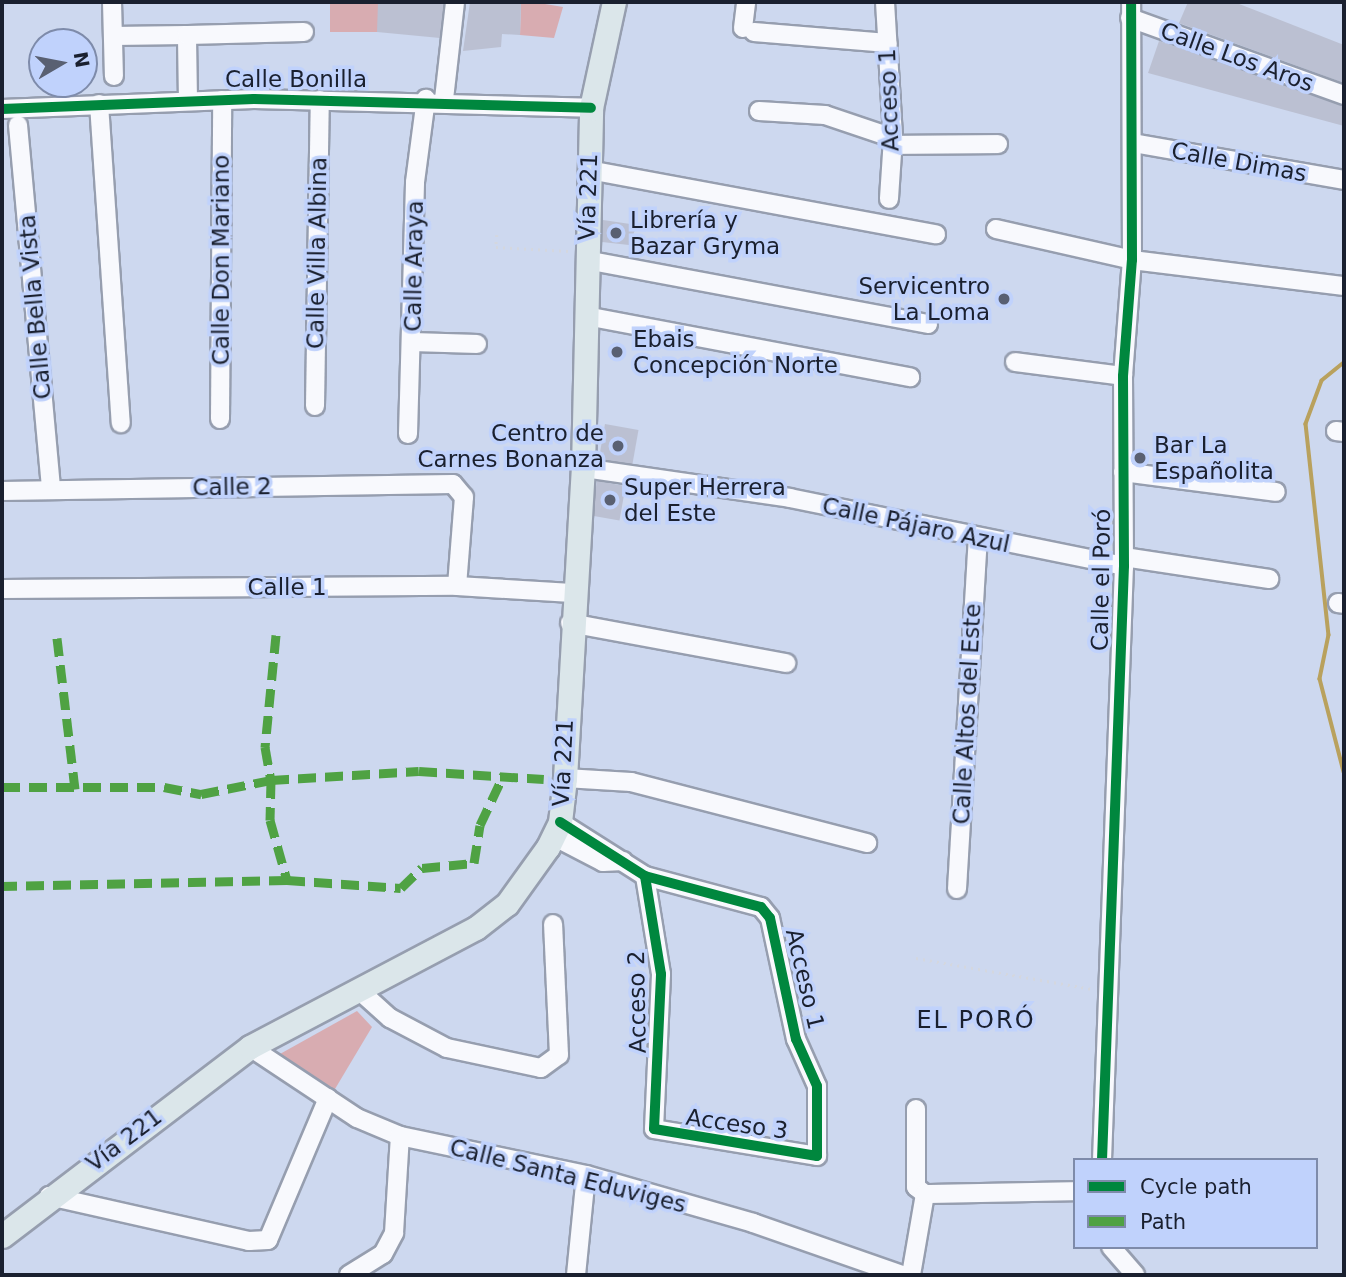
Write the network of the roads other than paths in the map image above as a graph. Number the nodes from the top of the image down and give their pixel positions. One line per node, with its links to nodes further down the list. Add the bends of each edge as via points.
1 (112, 2): 9 (street)
2 (454, 2): 13 (street, Calle Araya)
3 (614, 2): 18 (main road, Vía 221)
4 (746, 2): 10 (street, via 749,30)
5 (885, 2): 10 (street, Acceso 1)
6 (1130, 10): 12 (street, Calle Los Aros); 24 (street, Calle el Poró)
7 (304, 32): 8 (street)
8 (187, 35): 9 (street); 16 (street)
9 (113, 36): 11 (street)
10 (888, 43): 22 (street, Acceso 1)
11 (114, 76)
12 (1344, 95)
13 (435, 99): 15 (street, Calle Bonilla); 18 (street, Calle Bonilla); 35 (street, Calle Araya, via 415,182)
14 (222, 100): 15 (street, Calle Bonilla); 16 (street, Calle Bonilla); 41 (street, Calle Don Mariano)
15 (320, 100): 40 (street, Calle Villa Albina)
16 (188, 101): 17 (street, Calle Bonilla)
17 (99, 104): 19 (street, Calle Bonilla); 42 (street)
18 (591, 108): 25 (main road, Vía 221)
19 (2, 109)
20 (759, 111): 22 (street, via 825,115)
21 (18, 125): 46 (street, Calle Bella Vista)
22 (893, 142): 23 (street); 27 (street, Acceso 1)
23 (998, 144)
24 (1133, 144): 26 (street, Calle Dimas); 31 (street, Calle el Poró)
25 (589, 170): 29 (street); 30 (main road, Vía 221)
26 (1344, 180)
27 (889, 199)
28 (996, 229): 31 (street)
29 (936, 234)
30 (586, 256): 33 (main road, Vía 221); 34 (street)
31 (1132, 260): 32 (street); 38 (street, Calle el Poró)
32 (1344, 286)
33 (586, 316): 39 (street); 44 (main road, Vía 221)
34 (928, 324)
35 (412, 342): 36 (street); 43 (street, Calle Araya)
36 (477, 344)
37 (1014, 362): 38 (street)
38 (1123, 376): 45 (street, Calle el Poró)
39 (911, 377)
40 (315, 406)
41 (220, 419)
42 (121, 423)
43 (408, 434)
44 (583, 468): 49 (street, Calle Pájaro Azul, via 790,498); 54 (main road, Vía 221)
45 (1123, 472): 48 (street); 50 (street, Calle el Poró)
46 (51, 490): 47 (street, Calle 2); 52 (street, Calle 2, via 461,488)
47 (2, 491)
48 (1276, 492)
49 (978, 540): 50 (street, Calle Pájaro Azul); 61 (street, Calle Altos del Este)
50 (1124, 562): 51 (street, Calle Pájaro Azul); 70 (street, Calle el Poró)
51 (1269, 579)
52 (457, 586): 53 (street, Calle 1); 54 (street, Calle 1)
53 (2, 589)
54 (572, 593): 55 (main road, Vía 221)
55 (570, 622): 56 (street); 57 (main road, Vía 221)
56 (786, 663)
57 (565, 778): 58 (main road, Vía 221); 59 (street, via 631,782)
58 (557, 829): 60 (street, Acceso 1); 63 (main road, Vía 221, via 507,904 429,958)
59 (867, 843)
60 (645, 876): 67 (street, Acceso 2, via 662,974); 69 (street, Acceso 1, via 750,900 770,918 796,1039 817,1086)
61 (957, 888)
62 (553, 924): 63 (street, via 559,1055 541,1068 447,1048 390,1018)
63 (361, 992): 64 (main road, Vía 221)
64 (250, 1047): 65 (street, Calle Santa Eduviges); 74 (main road, Vía 221)
65 (328, 1098): 68 (street, Calle Santa Eduviges); 74 (street, via 268,1240 249,1241)
66 (916, 1110): 73 (street, via 916,1187)
67 (654, 1129): 69 (street, Acceso 3)
68 (400, 1136): 71 (street, Calle Santa Eduviges); 77 (street, via 394,1233 383,1254)
69 (817, 1156)
70 (1102, 1158)
71 (586, 1175): 78 (street); 79 (street, Calle Santa Eduviges, via 752,1223)
72 (1073, 1191): 73 (street)
73 (925, 1194): 80 (street)
74 (49, 1196): 75 (main road, Vía 221)
75 (2, 1236)
76 (1113, 1249): 81 (street)
77 (349, 1275)
78 (576, 1275)
79 (902, 1275)
80 (911, 1275)
81 (1135, 1275)

